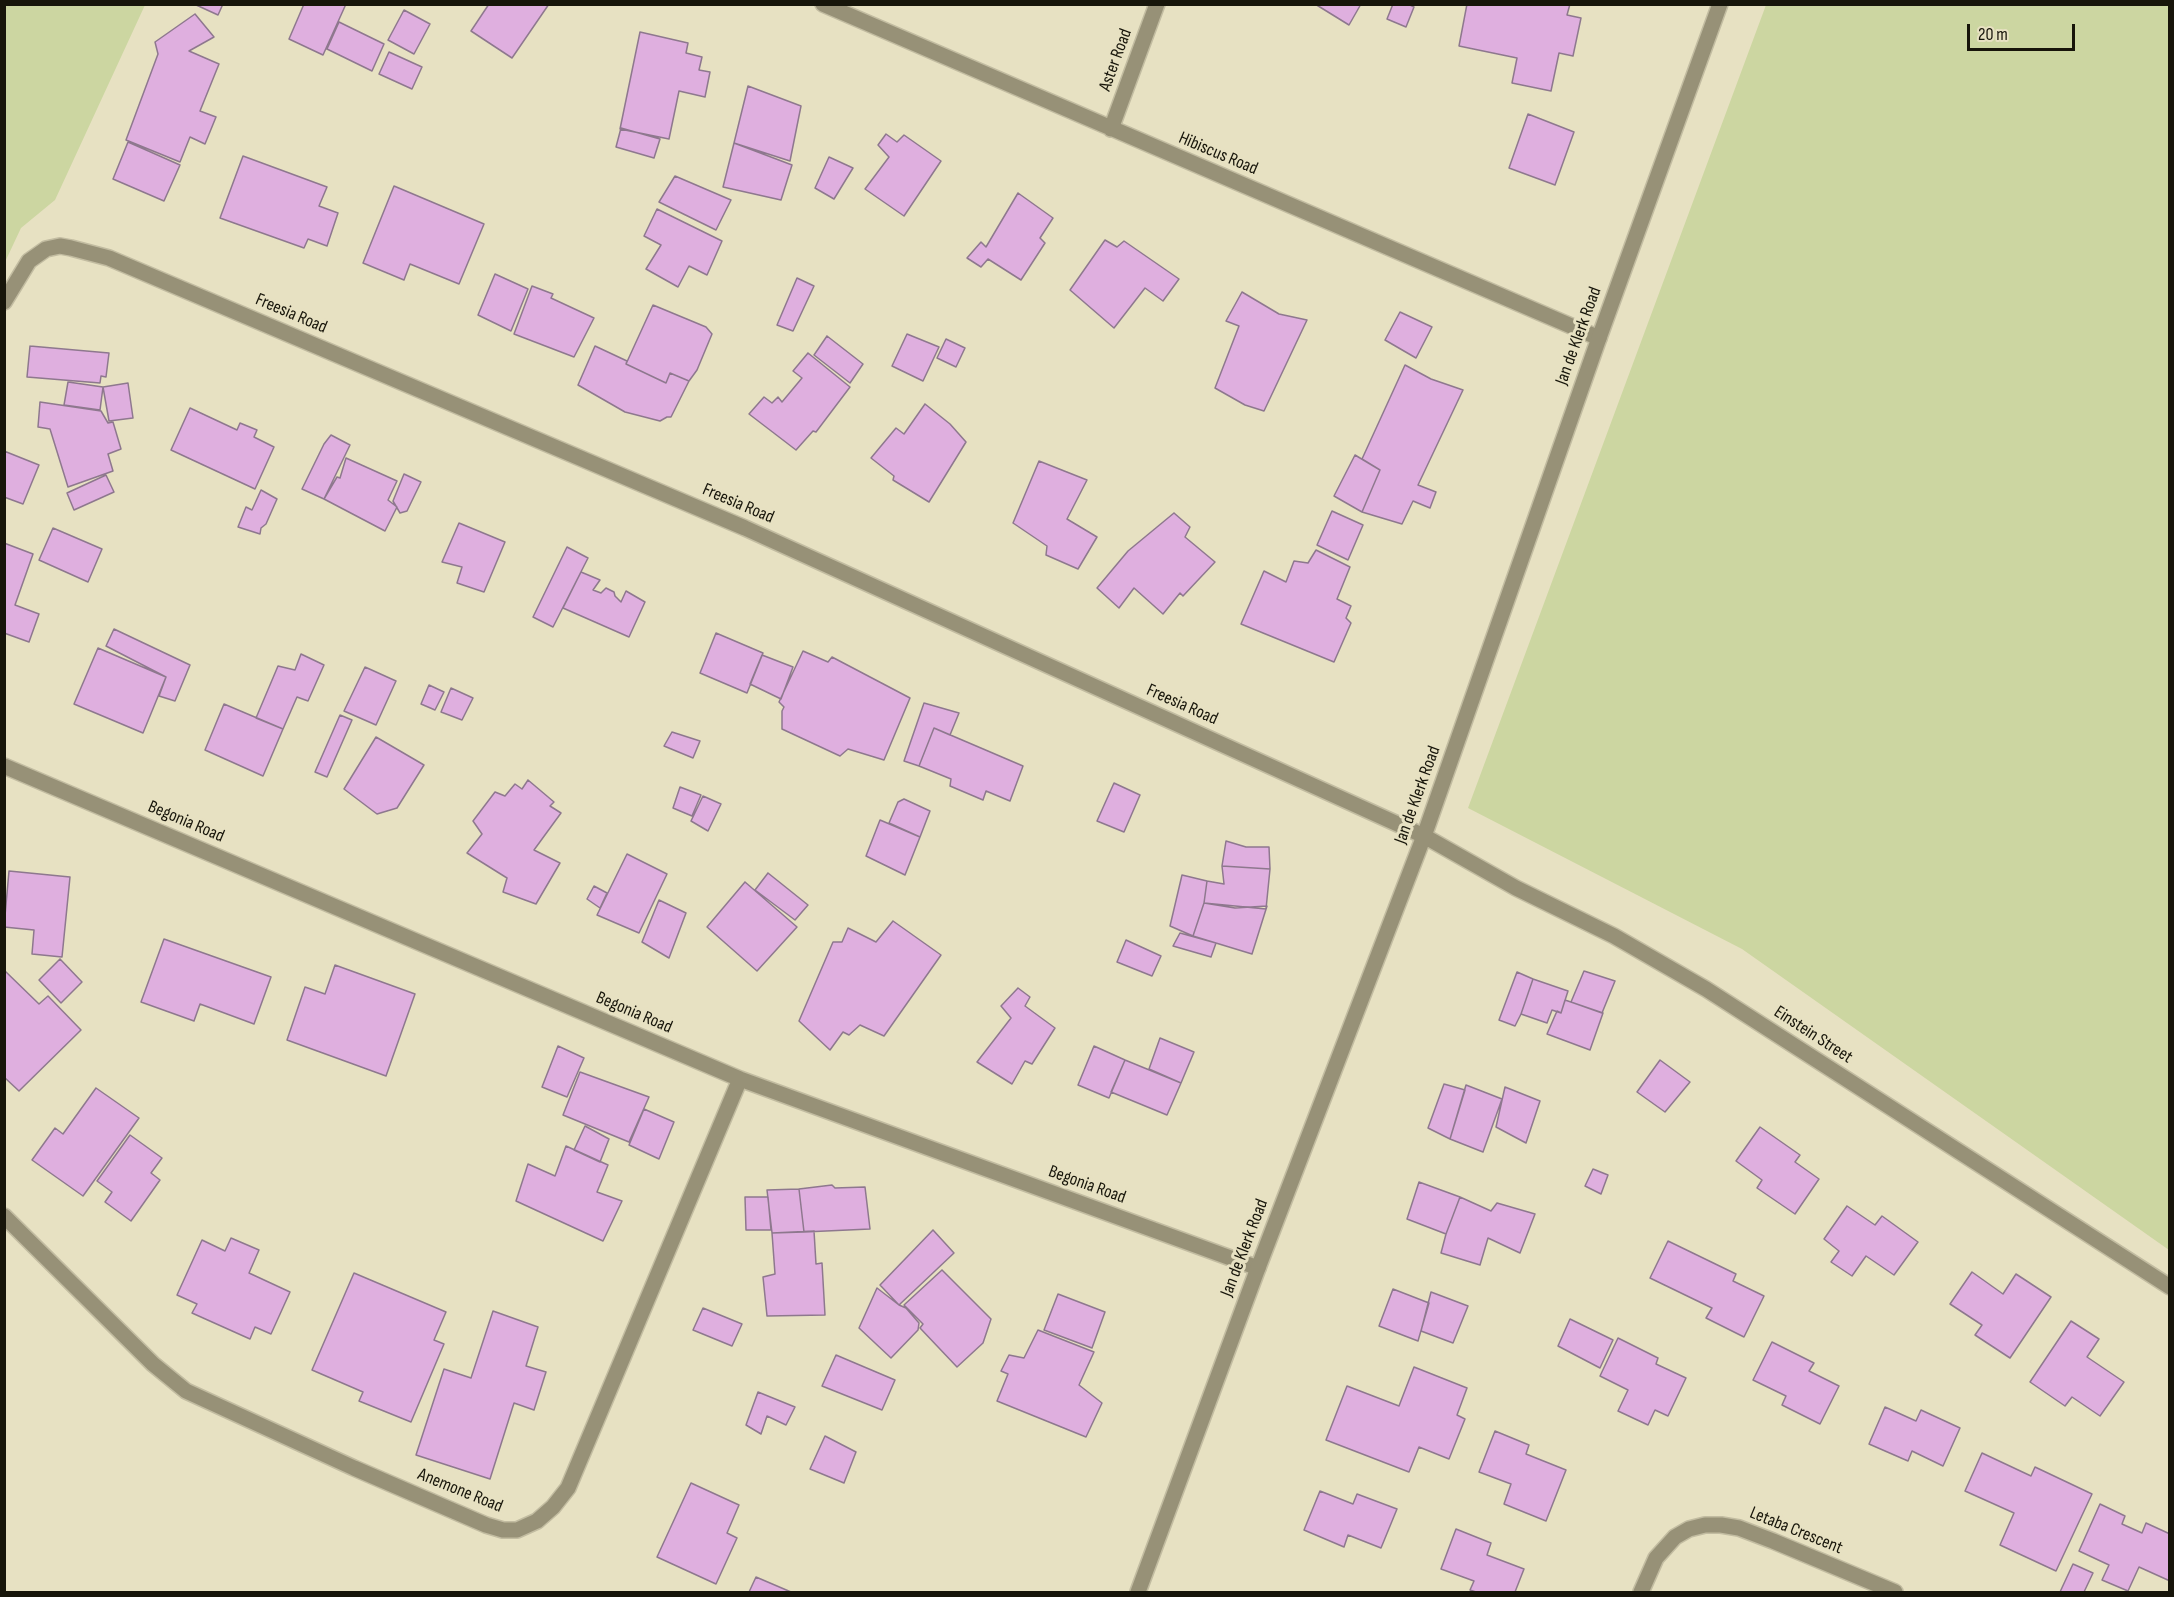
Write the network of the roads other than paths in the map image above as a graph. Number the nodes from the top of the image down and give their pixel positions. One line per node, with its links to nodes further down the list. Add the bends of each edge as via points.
1 (823, 4): 4 (street, Hibiscus Road)
2 (1157, 4): 4 (street, Aster Road)
3 (1720, 4): 6 (street, Jan de Klerk Road)
4 (1111, 129): 6 (street, Hibiscus Road)
5 (4, 302): 8 (street, Freesia Road, via 29,261 46,249 60,246 109,258 745,528)
6 (1599, 338): 8 (street, Jan de Klerk Road)
7 (4, 766): 9 (street, Begonia Road)
8 (1424, 837): 11 (street, Jan de Klerk Road); 12 (street, Einstein Street, via 1614,936 1706,989)
9 (740, 1079): 10 (street, Anemone Road, via 568,1488 537,1521 517,1530 486,1525 186,1391 153,1364); 11 (street, Begonia Road)
10 (4, 1215)
11 (1258, 1268): 13 (street, Jan de Klerk Road)
12 (2169, 1287)
13 (1138, 1593)
14 (1641, 1593): 15 (street, Letaba Crescent, via 1656,1558 1675,1536 1697,1527 1722,1525 1773,1541)
15 (1895, 1593)

